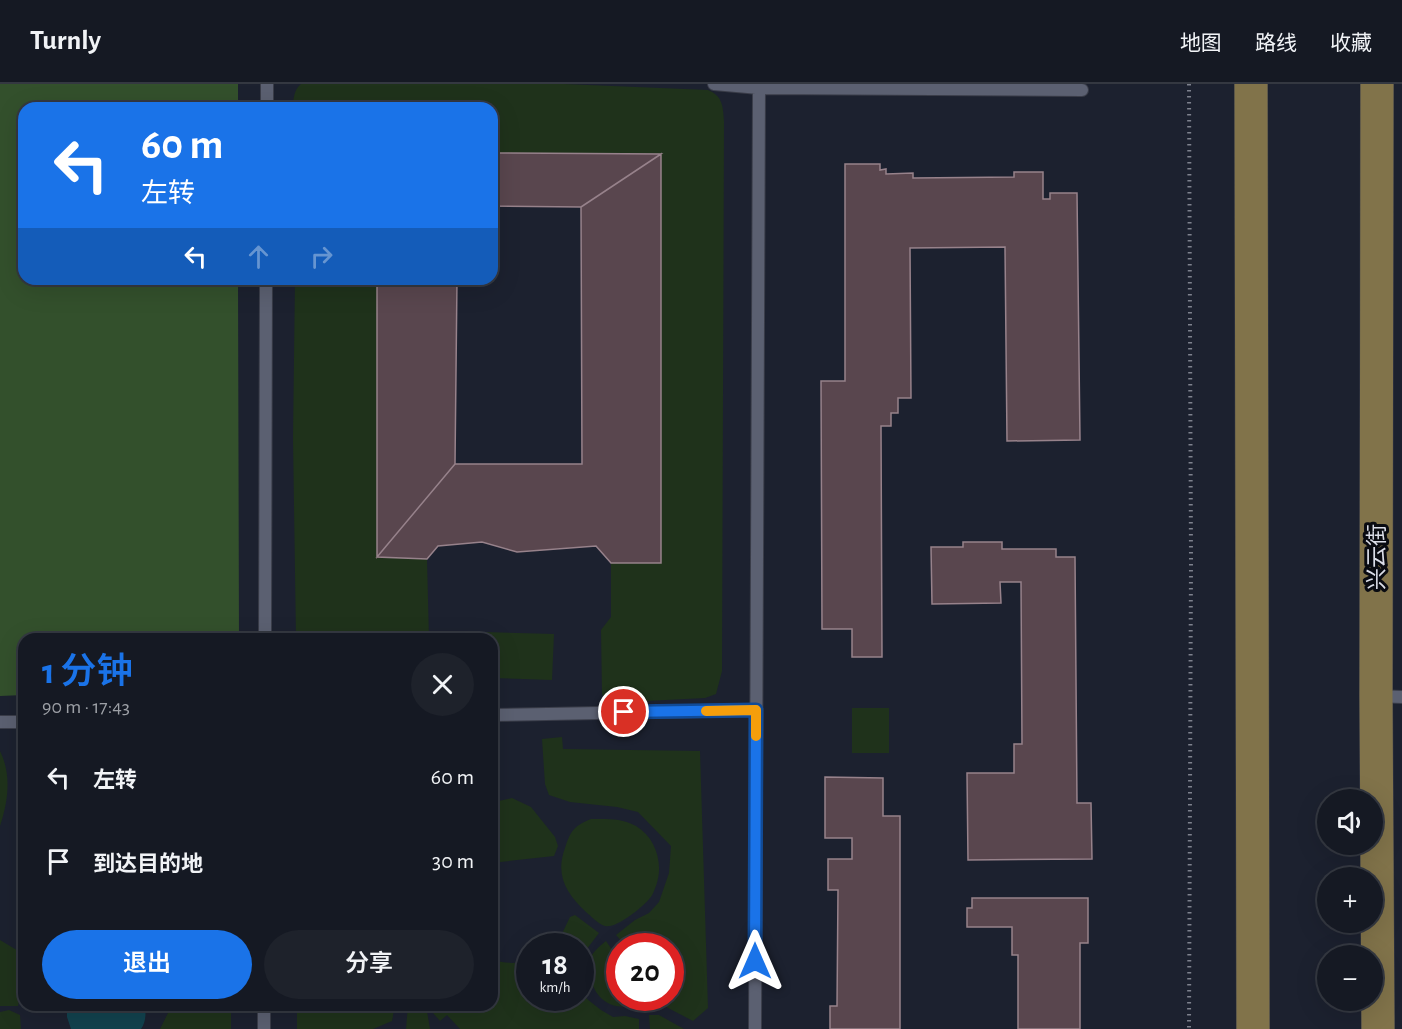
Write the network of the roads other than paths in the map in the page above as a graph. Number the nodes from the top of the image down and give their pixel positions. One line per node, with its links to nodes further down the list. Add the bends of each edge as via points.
1 (267, 84): 7 (lane)
2 (714, 84): 5 (lane)
3 (1251, 84): 18 (main road)
4 (1377, 84): 10 (main road, 兴云街)
5 (759, 88): 6 (lane); 11 (lane)
6 (1082, 90)
7 (267, 102)
8 (266, 285): 9 (lane)
9 (265, 633)
10 (1389, 696): 19 (main road, 兴云街)
11 (756, 710): 12 (lane); 17 (lane)
12 (498, 715)
13 (0, 722): 14 (lane)
14 (18, 722)
15 (264, 1011): 16 (lane)
16 (264, 1029)
17 (755, 1029)
18 (1253, 1029)
19 (1378, 1029)

